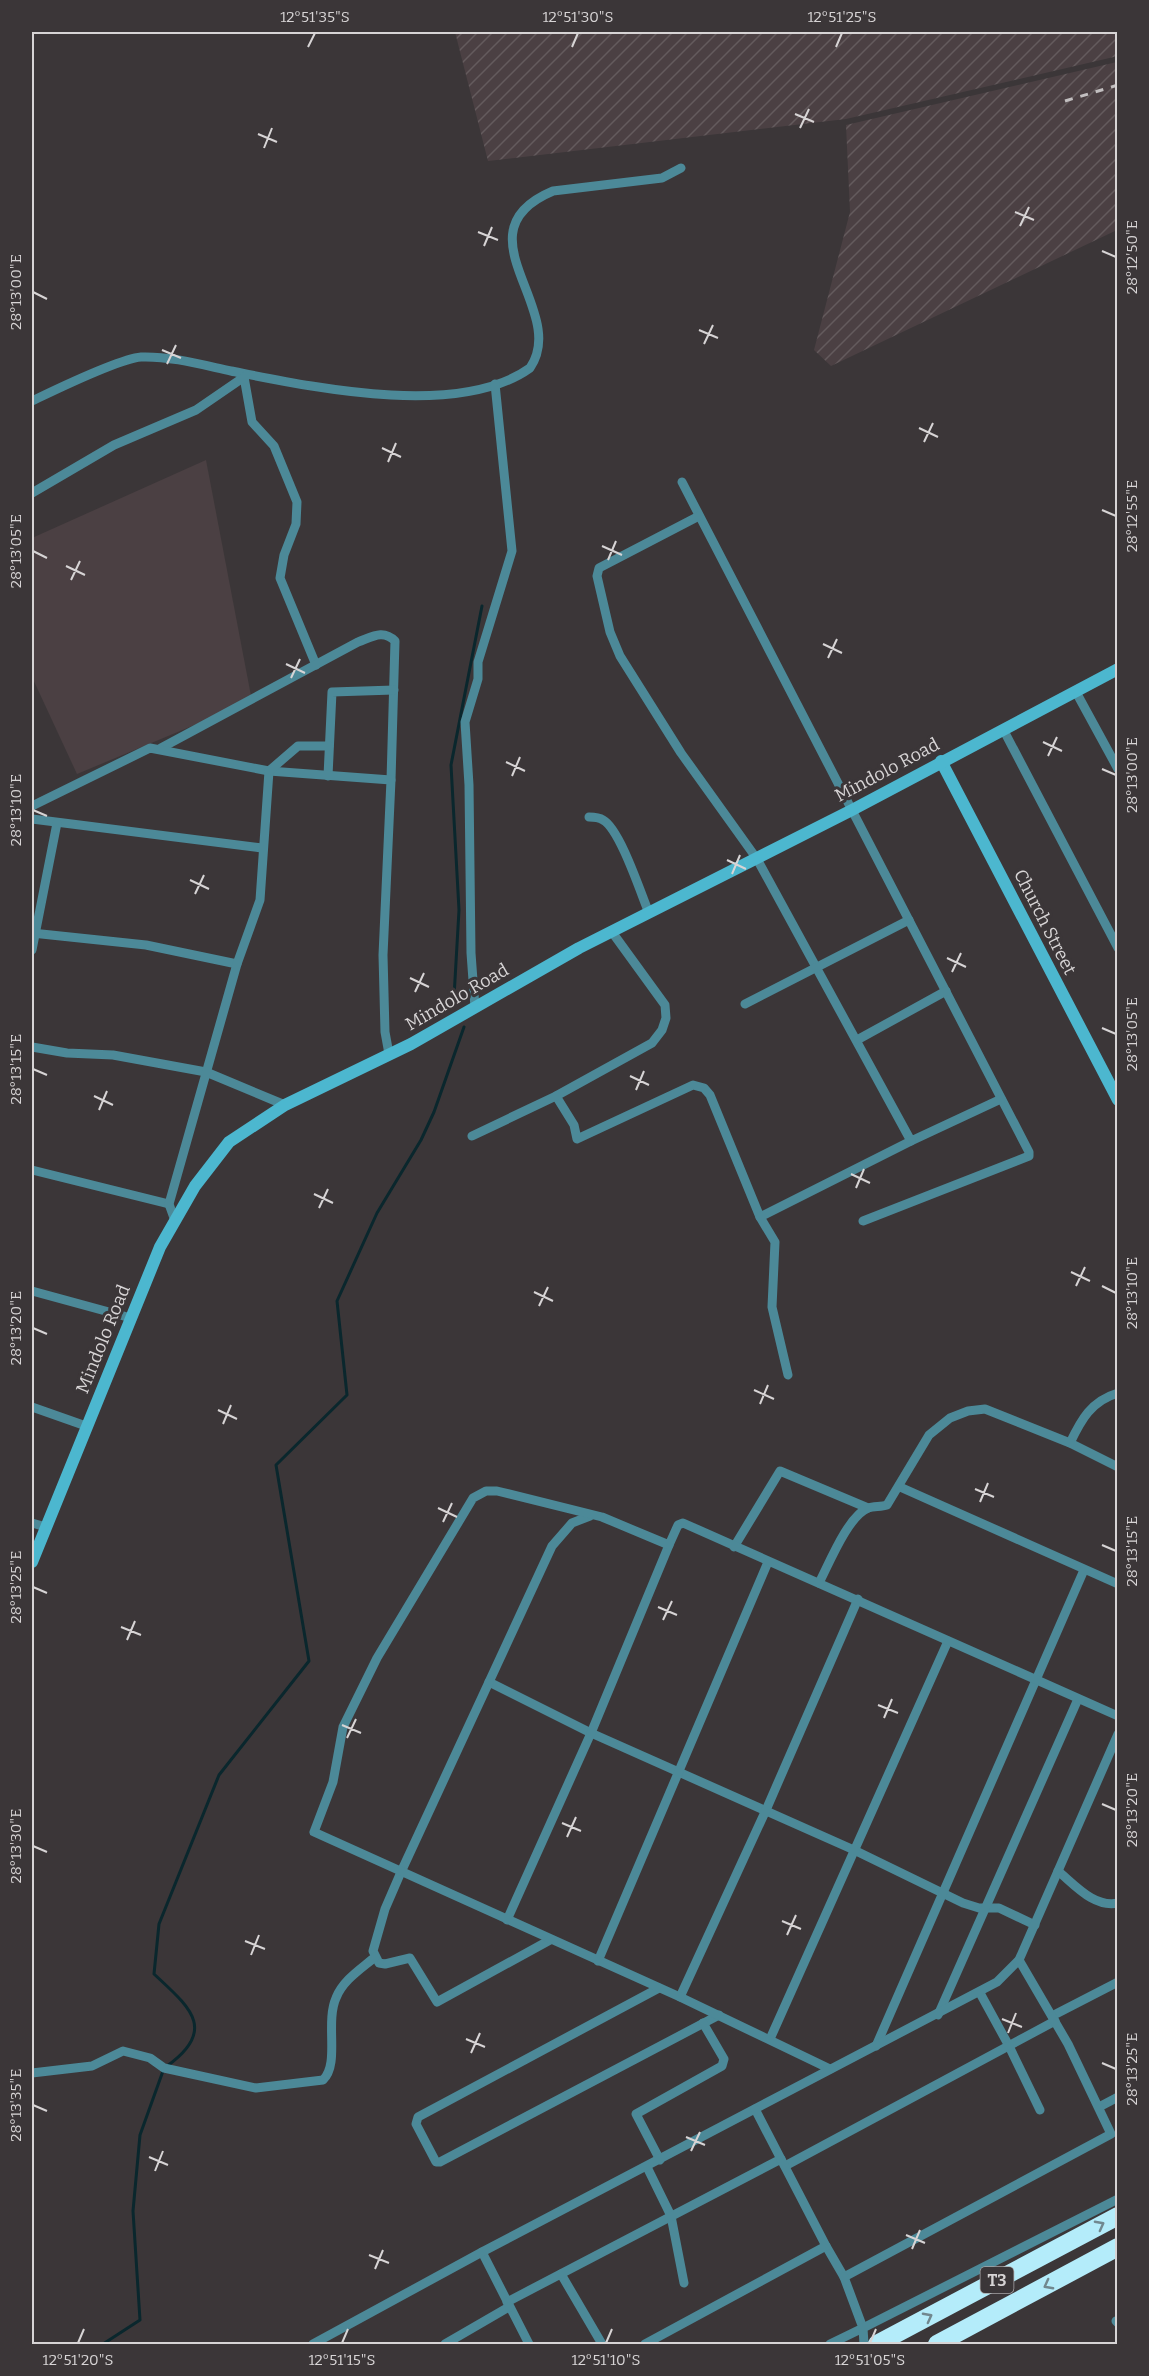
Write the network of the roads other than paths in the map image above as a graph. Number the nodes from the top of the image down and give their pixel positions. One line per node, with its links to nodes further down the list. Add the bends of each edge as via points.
1 (681, 168): 3 (street, via 663,178 554,191 537,198 524,211 512,239 512,255 534,310 538,349 530,368)
2 (246, 376): 3 (street, via 365,393 434,396); 4 (street, via 139,357); 6 (street, via 196,410 114,445); 8 (street, via 252,422 274,446 297,502 296,524 280,578)
3 (495, 384): 37 (street, via 512,551 478,662 478,679 465,722)
4 (32, 401)
5 (682, 482): 7 (street)
6 (32, 493)
7 (699, 516): 21 (street); 26 (street, via 599,568 597,576 620,656 681,753)
8 (316, 665): 10 (street, via 358,642 382,633 389,635 394,641); 14 (street)
9 (1118, 669): 11 (street, Mindolo Road)
10 (394, 690): 13 (street, via 332,692); 19 (street)
11 (1076, 692): 12 (street, Mindolo Road); 16 (street)
12 (1003, 729): 15 (street, Mindolo Road); 31 (street)
13 (328, 746): 17 (street, via 298,746); 18 (street)
14 (161, 748): 17 (street); 20 (street, via 142,750)
15 (941, 761): 21 (street, Mindolo Road); 42 (street, Church Street)
16 (1118, 769)
17 (269, 771): 18 (street); 25 (street)
18 (328, 776): 19 (street)
19 (392, 780): 40 (street, via 383,955)
20 (32, 806)
21 (852, 810): 26 (street, Mindolo Road); 28 (street)
22 (589, 817): 27 (street, via 603,819 609,825)
23 (32, 819): 24 (street)
24 (57, 823): 25 (street); 30 (street)
25 (262, 848): 33 (street, via 260,900)
26 (757, 859): 27 (street, Mindolo Road); 34 (street)
27 (649, 913): 29 (street, Mindolo Road)
28 (909, 920): 34 (street); 35 (street)
29 (612, 932): 37 (street, Mindolo Road); 43 (street, via 665,1005 662,1030 652,1043)
30 (33, 933): 32 (street); 33 (street, via 146,945)
31 (1118, 948)
32 (32, 950)
33 (237, 964): 41 (street)
34 (815, 968): 36 (street); 38 (street)
35 (945, 991): 38 (street); 44 (street)
36 (746, 1004)
37 (475, 1008): 40 (street, Mindolo Road)
38 (857, 1040): 47 (street)
39 (32, 1047): 41 (street, via 113,1055)
40 (389, 1054): 45 (street, Mindolo Road)
41 (206, 1072): 45 (street); 49 (street)
42 (1116, 1095)
43 (556, 1096): 46 (street); 50 (street, via 574,1125 577,1139 693,1085 704,1088)
44 (1001, 1099): 47 (street); 52 (street, via 1029,1156)
45 (285, 1106): 51 (street, Mindolo Road, via 229,1142)
46 (472, 1136)
47 (911, 1141): 50 (street)
48 (32, 1170): 49 (street)
49 (169, 1204): 51 (street)
50 (760, 1217): 55 (street, via 775,1242 772,1307)
51 (174, 1218): 54 (street, Mindolo Road)
52 (863, 1221)
53 (32, 1291): 54 (street)
54 (131, 1318): 58 (street, Mindolo Road)
55 (788, 1375)
56 (1118, 1393): 59 (street, via 1095,1403)
57 (32, 1407): 58 (street)
58 (86, 1426): 65 (street, Mindolo Road)
59 (1070, 1443): 60 (street); 61 (street, via 985,1409 968,1411 950,1418 929,1435)
60 (1118, 1467)
61 (900, 1487): 62 (street, via 887,1505); 70 (street)
62 (868, 1508): 67 (street, via 780,1471); 71 (street, via 844,1535)
63 (590, 1516): 66 (street, via 602,1517); 76 (street, via 572,1523 552,1546); 85 (street, via 497,1491 486,1491 473,1498 377,1658 343,1727 333,1782 314,1830)
64 (32, 1523): 65 (street)
65 (46, 1527): 68 (street, Mindolo Road)
66 (669, 1545): 67 (street, via 680,1523); 79 (street)
67 (734, 1546): 69 (street)
68 (32, 1562)
69 (768, 1562): 71 (street); 81 (street)
70 (1084, 1570): 72 (street); 75 (street)
71 (819, 1583): 73 (street)
72 (1118, 1584)
73 (858, 1599): 74 (street); 82 (street)
74 (948, 1641): 75 (street); 83 (street)
75 (1035, 1680): 77 (street); 86 (street)
76 (489, 1682): 79 (street); 85 (street)
77 (1078, 1700): 78 (street); 88 (street)
78 (1118, 1716)
79 (591, 1733): 81 (street); 89 (street)
80 (1118, 1734): 84 (street)
81 (680, 1773): 82 (street); 94 (street)
82 (766, 1810): 83 (street); 98 (street)
83 (854, 1850): 86 (street); 103 (street)
84 (1058, 1871): 87 (street, via 1093,1900 1104,1905); 90 (street)
85 (401, 1872): 89 (street); 92 (street, via 374,1942)
86 (943, 1891): 88 (street, via 963,1903); 104 (street)
87 (1118, 1903)
88 (983, 1908): 90 (street, via 999,1908); 99 (street)
89 (507, 1920): 91 (street)
90 (1035, 1925): 93 (street)
91 (550, 1940): 92 (street, via 440,2001 434,1998 410,1958 385,1964); 94 (street)
92 (375, 1957): 107 (street, via 342,1986 335,1999 330,2019 331,2067 323,2080 256,2088 164,2068 150,2058 123,2051 92,2066)
93 (1018, 1960): 97 (street); 101 (street)
94 (598, 1961): 96 (street)
95 (1118, 1982): 101 (street)
96 (660, 1988): 98 (street); 102 (street, via 418,2116 416,2124 436,2162)
97 (980, 1993): 99 (street); 105 (street)
98 (680, 1997): 100 (street)
99 (938, 2014): 104 (street)
100 (718, 2015): 102 (street); 103 (street)
101 (1054, 2018): 105 (street); 109 (street)
102 (703, 2023): 114 (street, via 724,2059 722,2066 636,2114)
103 (770, 2039): 106 (street)
104 (876, 2046): 106 (street)
105 (1009, 2046): 111 (street); 115 (street)
106 (830, 2069): 110 (street)
107 (32, 2073)
108 (1118, 2097): 109 (street)
109 (1099, 2107): 112 (street)
110 (755, 2109): 114 (street); 115 (street)
111 (1040, 2110)
112 (1111, 2134): 113 (street); 124 (street)
113 (1118, 2143)
114 (660, 2160): 116 (street)
115 (783, 2163): 118 (street); 120 (street)
116 (647, 2167): 118 (street); 122 (street)
117 (1118, 2199): 127 (street)
118 (671, 2216): 123 (street); 125 (street)
119 (1118, 2216): 135 (highway, T3, one-way to 119)
120 (826, 2246): 124 (street); 132 (street)
121 (1118, 2247): 136 (highway, T3, one-way to 136)
122 (482, 2252): 126 (street); 128 (street)
123 (561, 2274): 126 (street); 131 (street)
124 (844, 2277): 127 (street)
125 (684, 2283)
126 (508, 2305): 129 (street); 130 (street)
127 (863, 2328): 133 (street); 134 (street)
128 (313, 2344)
129 (445, 2344)
130 (529, 2344)
131 (602, 2344)
132 (645, 2344)
133 (830, 2344)
134 (864, 2344)
135 (876, 2344)
136 (937, 2344)

